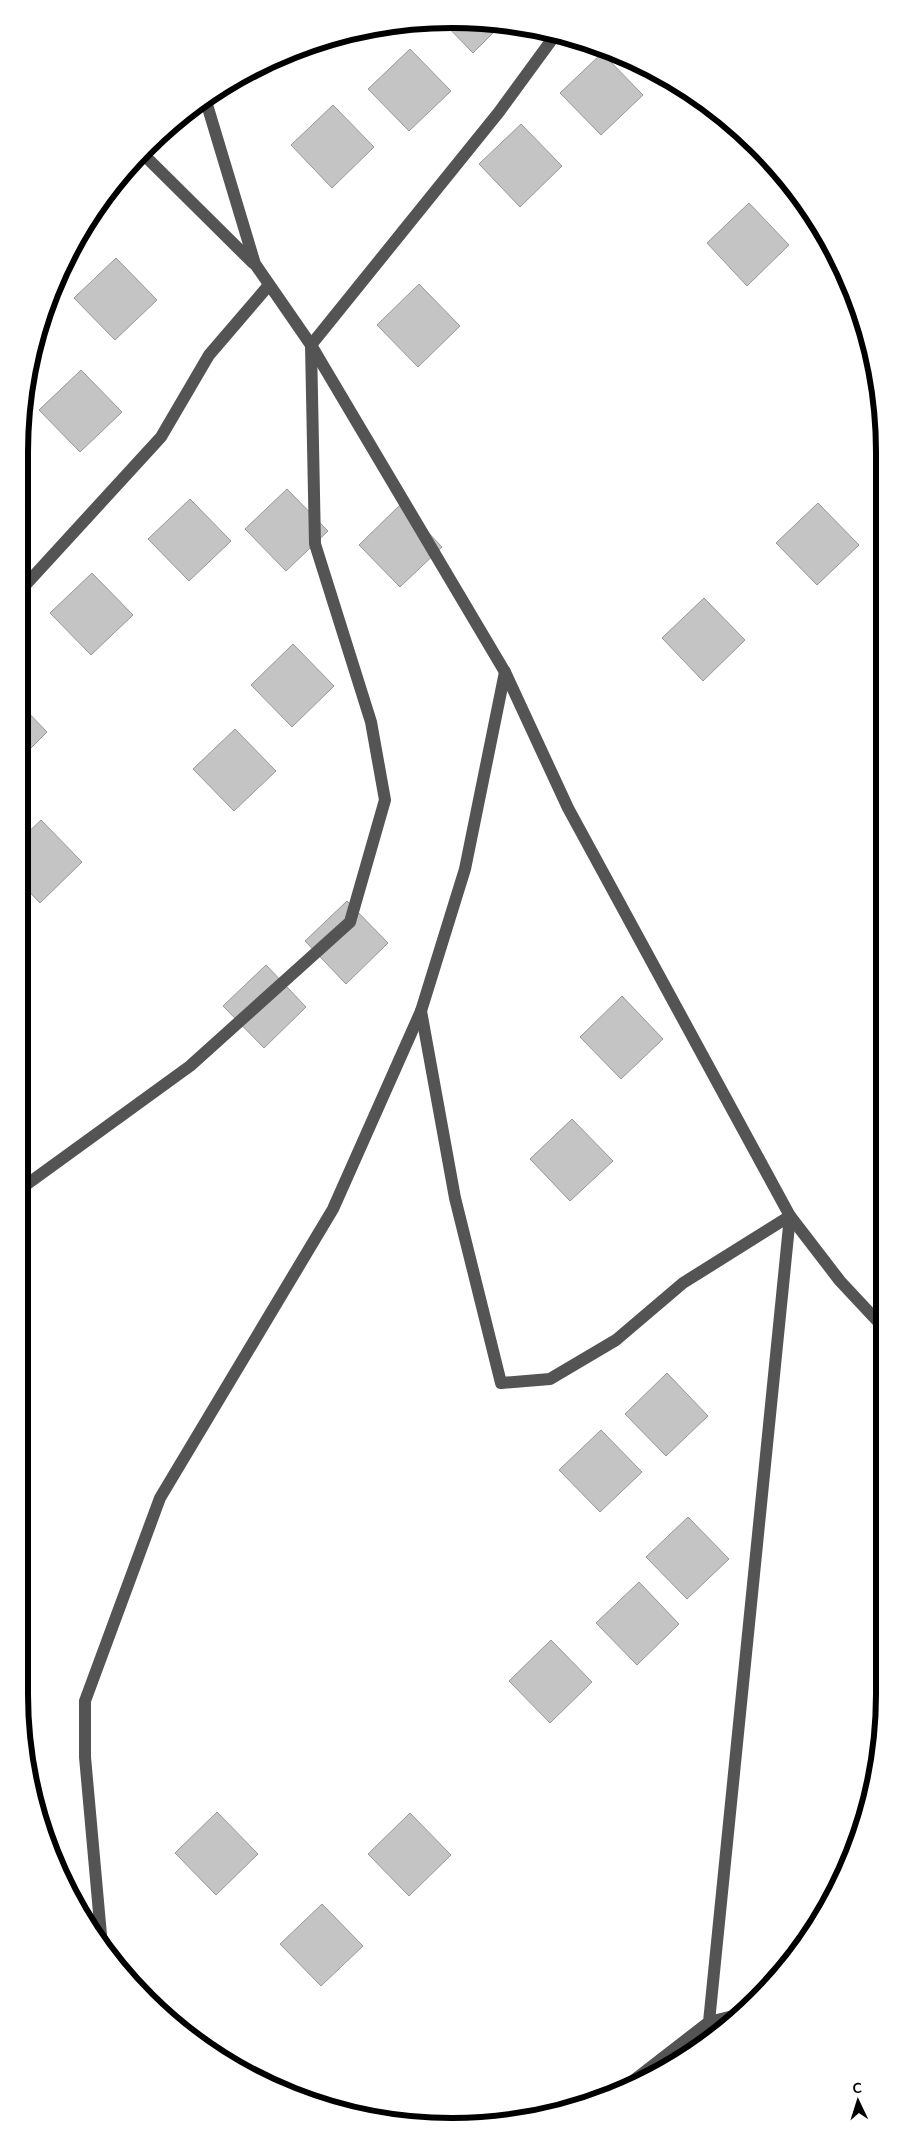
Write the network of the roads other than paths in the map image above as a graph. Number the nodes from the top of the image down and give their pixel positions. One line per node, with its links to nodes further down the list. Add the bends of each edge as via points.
1 (552, 40): 6 (lane, via 499,112)
2 (207, 105): 4 (lane)
3 (147, 158): 4 (lane)
4 (255, 264): 5 (lane)
5 (269, 284): 6 (lane); 7 (lane, via 209,356 161,437)
6 (311, 345): 8 (lane); 10 (lane, via 315,544 372,722 385,800 350,922 190,1066)
7 (28, 582)
8 (505, 672): 9 (lane, via 465,869); 11 (lane, via 568,808)
9 (421, 1011): 11 (lane, via 455,1198 501,1383 550,1379 616,1340 683,1283); 13 (lane, via 333,1209 160,1498 85,1701 85,1757)
10 (28, 1183)
11 (790, 1216): 12 (lane, via 840,1281); 15 (lane)
12 (876, 1319)
13 (101, 1933)
14 (725, 2018): 15 (lane)
15 (710, 2022): 16 (lane)
16 (644, 2072)

